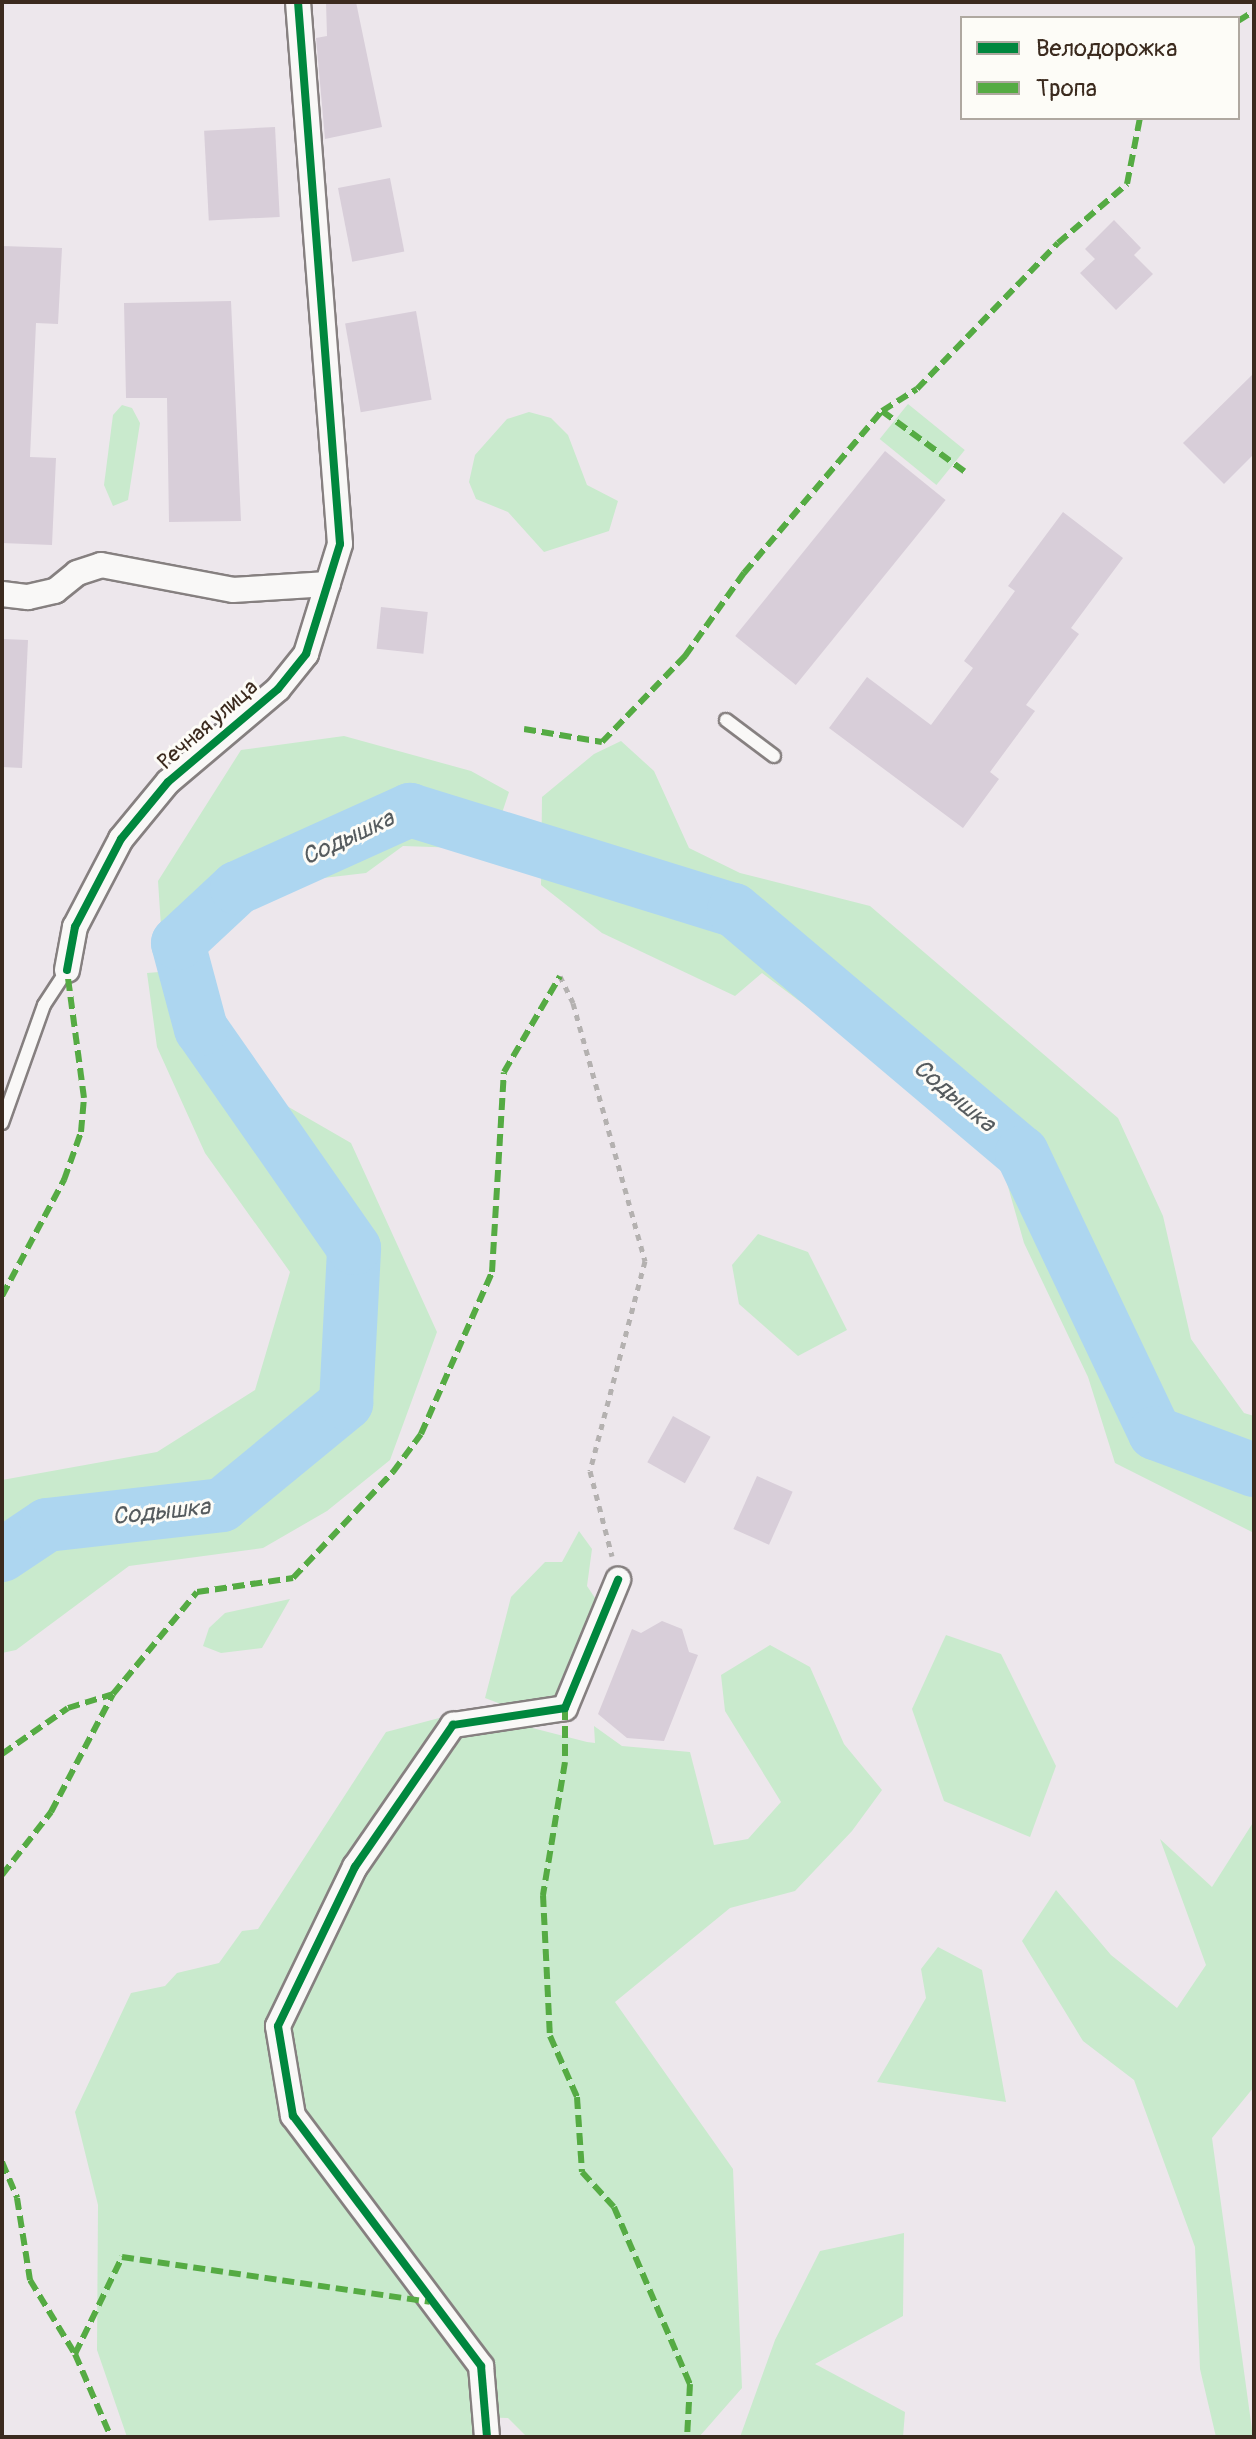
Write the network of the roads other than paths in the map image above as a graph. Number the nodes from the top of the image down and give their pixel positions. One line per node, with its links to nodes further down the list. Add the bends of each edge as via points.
1 (298, 2): 2 (street, Речная улица, via 340,544)
2 (328, 584): 3 (street, via 233,590 101,565 77,573 55,591 28,597); 6 (street, Речная улица, via 306,654 297,666 278,689 168,782 121,839 75,927)
3 (2, 594)
4 (726, 720): 5 (lane)
5 (774, 756)
6 (67, 970): 7 (lane, via 44,1005)
7 (2, 1123)
8 (618, 1580): 9 (street, via 565,1708 453,1725 355,1867 278,2026 293,2116 481,2366)
9 (487, 2437)

